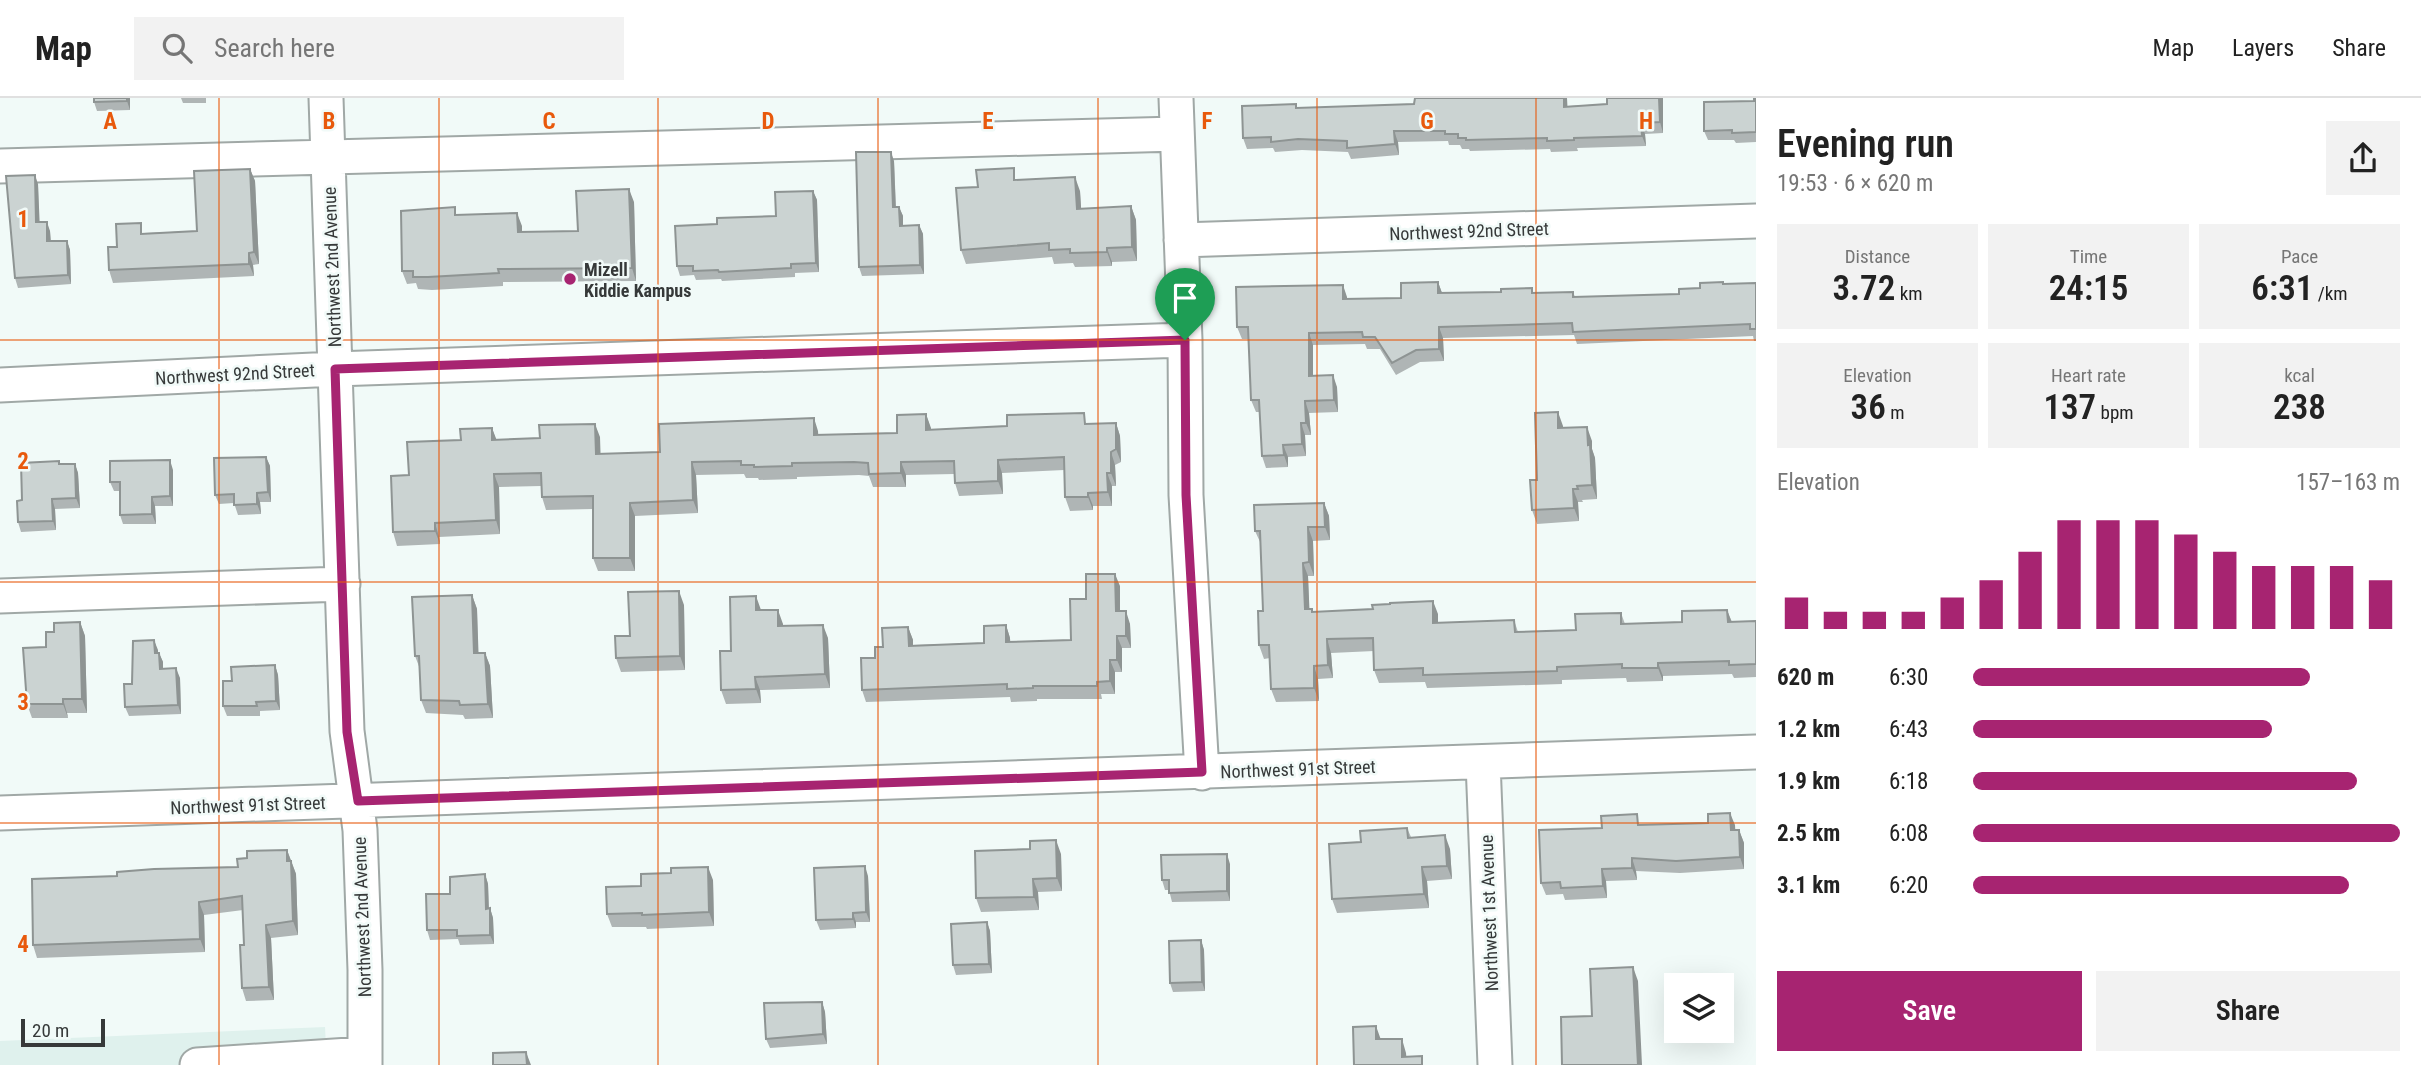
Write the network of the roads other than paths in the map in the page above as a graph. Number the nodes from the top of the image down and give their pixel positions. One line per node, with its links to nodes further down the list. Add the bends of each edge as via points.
1 (326, 98): 4 (street, Northwest 2nd Avenue)
2 (1176, 98): 3 (street)
3 (1178, 134): 4 (street); 7 (street)
4 (328, 157): 5 (street); 9 (street, Northwest 2nd Avenue)
5 (0, 166)
6 (1756, 221): 7 (street, Northwest 92nd Street)
7 (1181, 240): 8 (street)
8 (1185, 340): 9 (street, Northwest 92nd Street); 15 (street, via 1186,495)
9 (335, 369): 10 (street, Northwest 92nd Street); 11 (street, Northwest 2nd Avenue)
10 (0, 386)
11 (343, 584): 12 (street); 16 (street, Northwest 2nd Avenue, via 347,732)
12 (0, 596)
13 (1756, 752): 14 (street, Northwest 91st Street)
14 (1483, 762): 15 (street, Northwest 91st Street); 20 (street, Northwest 1st Avenue)
15 (1202, 772): 16 (street, Northwest 91st Street)
16 (358, 801): 17 (street, Northwest 91st Street); 18 (street, Northwest 2nd Avenue)
17 (0, 813)
18 (365, 1059): 19 (street)
19 (197, 1065)
20 (1495, 1065)

